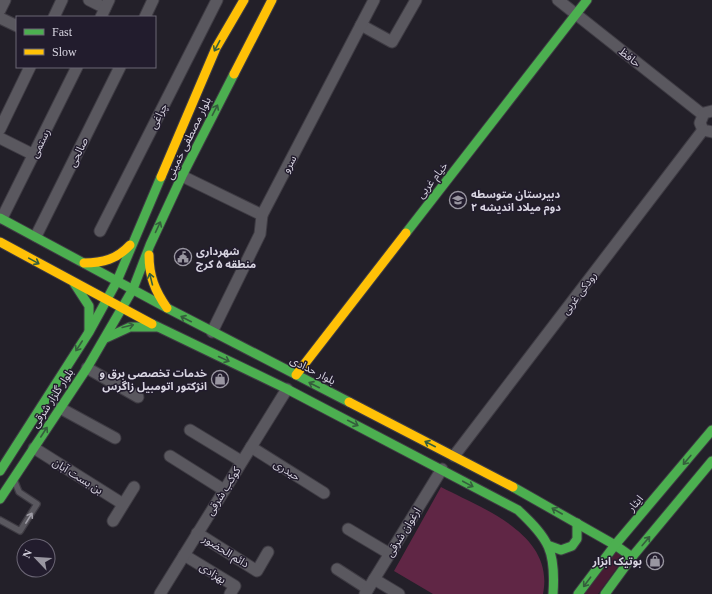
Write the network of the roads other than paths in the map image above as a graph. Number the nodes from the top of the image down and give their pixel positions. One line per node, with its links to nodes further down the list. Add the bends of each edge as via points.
1 (5, 0): 13 (street)
2 (62, 0): 15 (street)
3 (89, 0): 12 (street)
4 (153, 0): 16 (street)
5 (217, 0): 35 (street, چراغی)
6 (244, 0): 18 (main road, بلوار مصطفی خمینی)
7 (272, 0): 21 (main road, بلوار مصطفی خمینی)
8 (374, 0): 20 (street, سرو)
9 (416, 0): 20 (street, via 392,42)
10 (558, 0): 14 (street, حافظ)
11 (587, 0): 14 (main road, خیام غربی)
12 (105, 8)
13 (0, 10)
14 (576, 14): 27 (street, حافظ); 52 (main road, خیام غربی)
15 (54, 16)
16 (145, 16)
17 (0, 18): 19 (street)
18 (228, 25): 21 (main road, via 229,37 234,43 243,43); 25 (main road, بلوار مصطفی خمینی, one-way to 25)
19 (16, 26)
20 (361, 26): 33 (street, سرو)
21 (251, 38): 26 (main road, بلوار مصطفی خمینی)
22 (30, 68): 28 (street)
23 (77, 68): 31 (street, رستمی)
24 (120, 68): 36 (street, صالحی)
25 (204, 75): 26 (main road, via 209,70 222,68 228,77); 37 (main road, بلوار مصطفی خمینی)
26 (227, 86): 32 (main road, بلوار مصطفی خمینی, one-way to 26)
27 (707, 113): 29 (street, via 700,123)
28 (0, 129)
29 (708, 131): 62 (street, رودکی غربی)
30 (0, 138): 31 (street)
31 (34, 154): 34 (street, رستمی)
32 (182, 176): 33 (street); 39 (main road, بلوار مصطفی خمینی, one-way to 32)
33 (262, 215): 49 (street, سرو, via 260,234)
34 (1, 218): 36 (main road, بلوار حدادی)
35 (100, 231)
36 (36, 236): 40 (main road, بلوار حدادی)
37 (136, 237): 40 (main road, via 114,260); 41 (main road, بلوار مصطفی خمینی)
38 (0, 242): 42 (main road, one-way to 42)
39 (150, 244): 43 (main road, بلوار مصطفی خمینی); 45 (main road, one-way to 39, via 157,296 149,276)
40 (84, 263): 41 (main road, بلوار حدادی)
41 (117, 281): 43 (main road, بلوار حدادی); 44 (main road, بلوار مصطفی خمینی)
42 (74, 283): 44 (main road); 48 (main road, via 89,306)
43 (133, 289): 45 (main road, بلوار حدادی); 46 (main road, بلوار مصطفی خمینی)
44 (106, 301): 46 (main road); 48 (main road, بلوار گلزار شرقی)
45 (167, 308): 49 (main road, بلوار حدادی, one-way to 45)
46 (122, 309): 47 (main road); 50 (main road, بلوار گلزار شرقی)
47 (156, 327): 50 (main road, one-way to 47, via 124,327); 53 (main road, one-way to 53)
48 (89, 332): 66 (main road, بلوار گلزار شرقی, one-way to 66)
49 (212, 332): 52 (main road, بلوار حدادی)
50 (104, 339): 51 (main road, بلوار گلزار شرقی)
51 (87, 368): 54 (street); 55 (main road, بلوار گلزار شرقی)
52 (296, 375): 62 (main road, بلوار حدادی, one-way to 52)
53 (287, 389): 59 (street, کوکب شرقی); 65 (main road, one-way to 65)
54 (138, 397)
55 (60, 408): 58 (street); 60 (main road, بلوار گلزار شرقی, one-way to 55)
56 (190, 430): 64 (street)
57 (712, 430): 78 (main road, ایثار, one-way to 78)
58 (115, 438)
59 (251, 447): 64 (street, کوکب شرقی); 70 (street, حیدری)
60 (34, 448): 67 (main road, بلوار گلزار شرقی); 72 (street, بن بست آبان)
61 (170, 456): 69 (street)
62 (454, 456): 75 (main road, بلوار حدادی, one-way to 62)
63 (712, 461): 83 (main road, one-way to 63)
64 (242, 462): 69 (street, کوکب شرقی)
65 (442, 469): 79 (main road, one-way to 79, via 518,510 541,532); 81 (street, ارغوان شرقی)
66 (0, 471)
67 (14, 478): 71 (main road, بلوار گلزار شرقی); 73 (lane, one-way to 67, via 20,531 37,504 19,492)
68 (134, 487): 72 (street)
69 (224, 490): 77 (street, کوکب شرقی)
70 (324, 493)
71 (0, 499)
72 (123, 504): 74 (street)
73 (0, 520)
74 (113, 521)
75 (577, 523): 78 (main road, بلوار حدادی); 79 (main road, via 577,539 574,545 562,551)
76 (348, 529): 81 (street)
77 (197, 533): 80 (street, دائم الحضور, via 257,571); 82 (street, کوکب شرقی)
78 (615, 545): 83 (main road, بلوار حدادی); 90 (main road, ایثار, one-way to 90)
79 (550, 546): 89 (main road, via 556,572)
80 (268, 552)
81 (390, 554): 85 (street, ارغوان شرقی)
82 (184, 555): 86 (street, کوکب شرقی); 87 (street, بهزادی, via 235,586)
83 (632, 557): 91 (main road)
84 (337, 569): 85 (street)
85 (369, 587): 88 (street)
86 (160, 594)
87 (230, 594)
88 (399, 594)
89 (553, 594)
90 (578, 594)
91 (605, 594)

